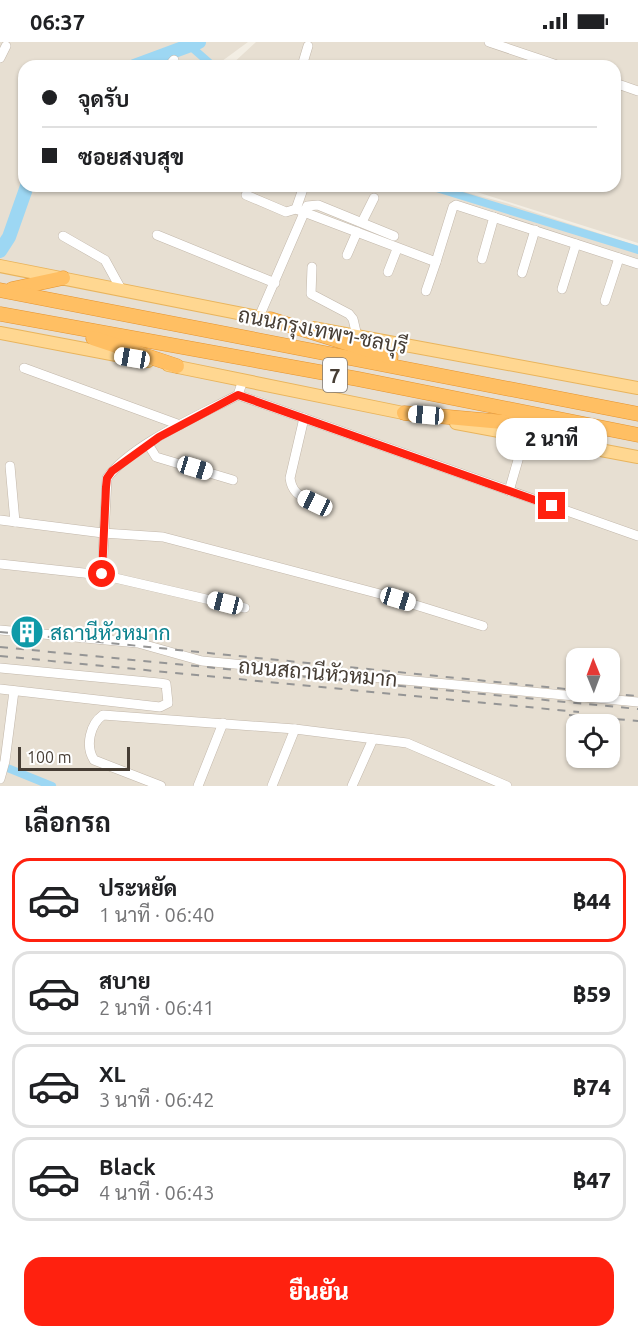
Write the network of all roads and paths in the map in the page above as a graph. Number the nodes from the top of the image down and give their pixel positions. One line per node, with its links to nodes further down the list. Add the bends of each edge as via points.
1 (489, 42): 6 (street)
2 (6, 46): 4 (street)
3 (308, 46): 5 (street)
4 (0, 58)
5 (304, 60)
6 (537, 60)
7 (621, 85): 8 (street)
8 (638, 91)
9 (303, 192): 12 (street)
10 (246, 195): 12 (street, via 285,212)
11 (374, 198): 14 (street)
12 (299, 210): 14 (street, via 313,204); 16 (street); 32 (street)
13 (494, 217): 15 (street); 24 (street); 25 (street, via 453,207)
14 (362, 222): 19 (street)
15 (536, 230): 20 (street); 30 (street)
16 (357, 232): 21 (street); 22 (street)
17 (63, 236): 35 (street, via 105,260)
18 (157, 236): 32 (street)
19 (394, 236)
20 (576, 244): 23 (street); 33 (street)
21 (397, 249): 25 (street); 29 (street)
22 (347, 255)
23 (619, 258): 26 (street); 37 (street)
24 (482, 259)
25 (435, 262): 36 (street)
26 (638, 264)
27 (0, 266): 31 (main road)
28 (312, 267): 42 (street, via 311,294 349,314)
29 (388, 272)
30 (522, 273)
31 (63, 278): 34 (highway); 35 (main road)
32 (275, 283): 39 (street)
33 (562, 289)
34 (2, 291): 45 (highway, ถนนกรุงเทพฯ-ชลบุรี / 7)
35 (122, 291): 39 (main road)
36 (426, 291)
37 (605, 301)
38 (0, 314): 40 (highway, ถนนกรุงเทพฯ-ชลบุรี / 7)
39 (265, 318): 42 (main road); 45 (highway)
40 (40, 320): 43 (highway); 53 (highway, ถนนกรุงเทพฯ-ชลบุรี / 7)
41 (0, 333): 43 (main road)
42 (357, 336): 47 (main road)
43 (177, 366): 46 (main road)
44 (24, 368): 52 (street)
45 (450, 375): 50 (highway, ถนนกรุงเทพฯ-ชลบุรี / 7)
46 (243, 380): 48 (street); 49 (main road)
47 (638, 388)
48 (238, 395): 51 (street); 52 (street)
49 (404, 413): 53 (highway); 54 (main road)
50 (637, 413)
51 (304, 418): 59 (street); 60 (street, via 291,487 295,494)
52 (180, 425): 55 (street)
53 (634, 434)
54 (525, 436): 56 (main road); 59 (street)
55 (148, 444): 58 (street, via 156,457); 63 (street, via 115,467 107,478)
56 (638, 457)
57 (10, 466): 62 (street)
58 (233, 480)
59 (509, 490): 64 (street)
60 (315, 503)
61 (0, 520): 62 (street)
62 (15, 522): 63 (street)
63 (103, 533): 66 (street); 68 (street, via 163,537 380,594)
64 (638, 536)
65 (0, 564): 66 (street)
66 (102, 574): 67 (street)
67 (245, 608)
68 (483, 627)
69 (0, 630): 73 (street, ถนนสถานีหัวหมาก, via 138,643 197,660)
70 (0, 668): 72 (street, via 159,683 166,684 169,690 168,703 160,707)
71 (0, 689): 72 (street)
72 (14, 691): 77 (street)
73 (638, 702)
74 (223, 723): 75 (street); 79 (street, via 103,715 98,718 88,742 94,760); 80 (street)
75 (295, 729): 76 (street); 81 (street)
76 (373, 739): 82 (street); 83 (street, via 407,743)
77 (4, 757): 78 (street)
78 (1, 776)
79 (161, 786)
80 (198, 786)
81 (272, 786)
82 (352, 786)
83 (507, 786)

